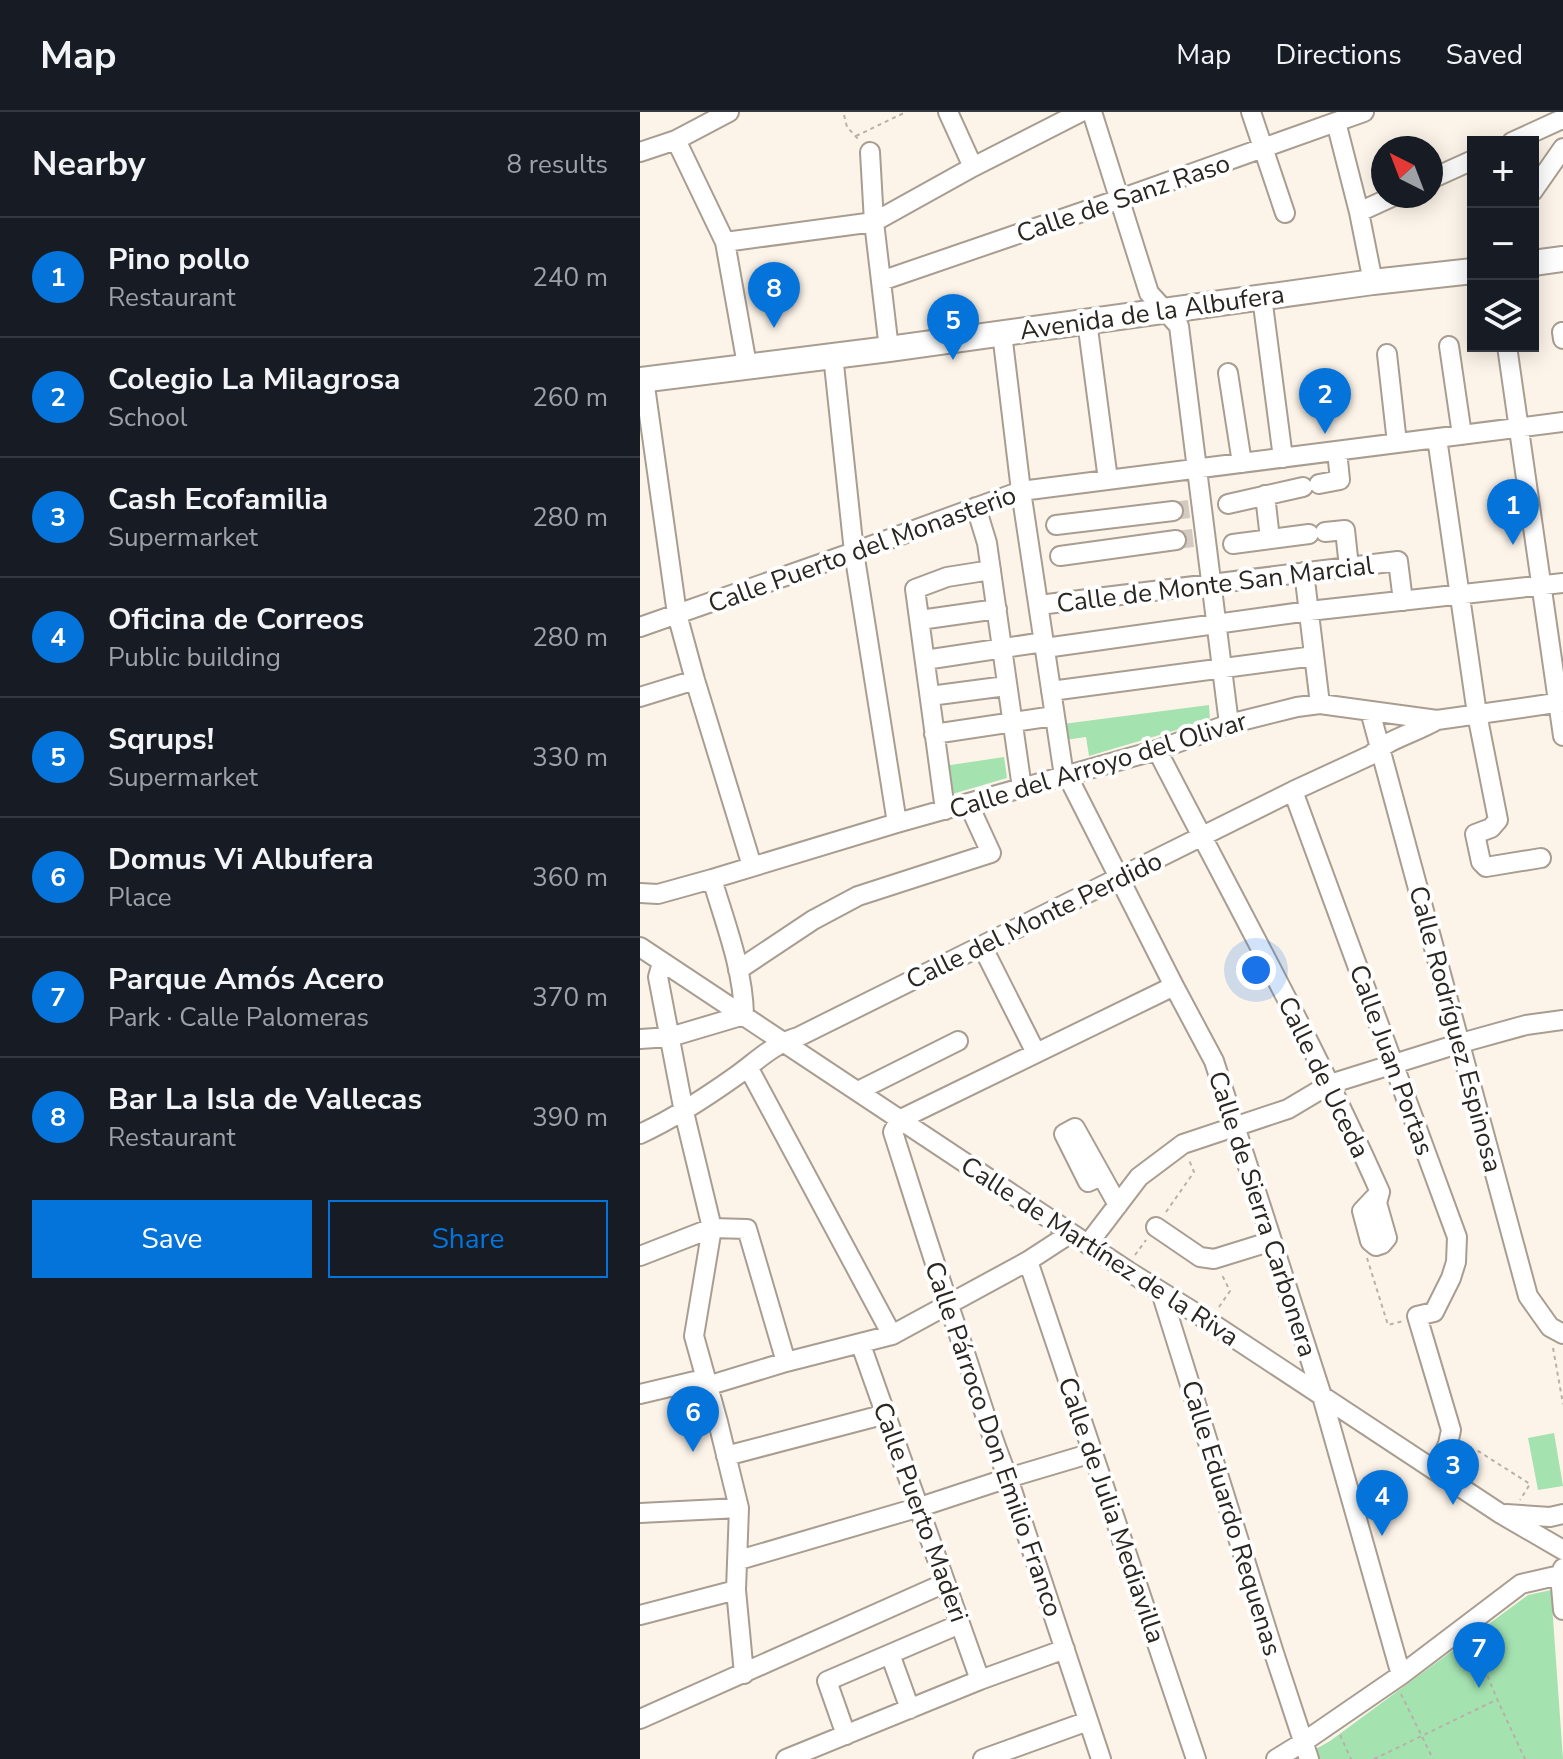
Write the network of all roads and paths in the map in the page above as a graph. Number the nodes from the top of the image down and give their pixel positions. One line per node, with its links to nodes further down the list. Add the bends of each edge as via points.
1 (729, 112): 13 (street)
2 (906, 112): 11 (path)
3 (948, 112): 19 (street)
4 (1081, 112): 19 (street)
5 (1092, 112): 22 (street)
6 (1251, 112): 14 (street)
7 (1364, 112): 10 (street, Calle de Sanz Raso)
8 (844, 115): 11 (path)
9 (1563, 120): 12 (street)
10 (1336, 122): 14 (street, Calle de Sanz Raso); 24 (street)
11 (856, 136): 17 (path)
12 (1526, 136)
13 (676, 140): 16 (street); 27 (street)
14 (1264, 148): 22 (street, Calle de Sanz Raso); 25 (street)
15 (1563, 148): 21 (street)
16 (640, 152)
17 (870, 152): 26 (street)
18 (1467, 163): 20 (street)
19 (973, 167): 26 (street)
20 (1443, 174)
21 (1539, 182)
22 (1120, 199): 31 (street, Calle de Sanz Raso); 34 (street, via 1149,293)
23 (1371, 207): 24 (street)
24 (1359, 212): 32 (street)
25 (1285, 213)
26 (874, 222): 27 (street); 31 (street)
27 (725, 242): 44 (street)
28 (1563, 259): 29 (main road)
29 (1539, 262)
30 (1467, 272): 32 (main road, Avenida de la Albufera)
31 (881, 281): 40 (street)
32 (1373, 282): 33 (main road, Avenida de la Albufera)
33 (1262, 297): 34 (main road, Avenida de la Albufera); 53 (street)
34 (1164, 310): 35 (main road, Avenida de la Albufera); 55 (street, via 1179,326)
35 (1087, 321): 37 (main road, Avenida de la Albufera); 56 (street)
36 (1562, 332): 38 (street)
37 (1002, 333): 40 (main road, Avenida de la Albufera); 57 (street, Calle de Sierra Carbonera)
38 (1563, 339)
39 (1449, 346): 49 (street)
40 (889, 349): 43 (main road, Avenida de la Albufera)
41 (1508, 352): 48 (street)
42 (1387, 354): 51 (street)
43 (833, 355): 44 (main road, Avenida de la Albufera); 66 (street)
44 (747, 365): 46 (main road, Avenida de la Albufera)
45 (1228, 373): 54 (street)
46 (642, 380): 79 (street)
47 (1563, 422): 48 (street, Calle Puerto del Monasterio)
48 (1518, 428): 49 (street, Calle Puerto del Monasterio); 73 (street)
49 (1462, 435): 50 (street, Calle Puerto del Monasterio)
50 (1437, 438): 51 (street, Calle Puerto del Monasterio); 74 (street)
51 (1397, 443): 52 (street, Calle Puerto del Monasterio)
52 (1337, 451): 53 (street, Calle Puerto del Monasterio); 58 (street, via 1340,480)
53 (1283, 458): 54 (street, Calle Puerto del Monasterio)
54 (1242, 463): 55 (street, Calle Puerto del Monasterio)
55 (1196, 469): 56 (street, Calle Puerto del Monasterio); 61 (street)
56 (1108, 480): 57 (street, Calle Puerto del Monasterio)
57 (1021, 491): 60 (street, Calle Puerto del Monasterio); 76 (street, Calle de Sierra Carbonera)
58 (1265, 495): 59 (street); 64 (street)
59 (1228, 504)
60 (976, 507): 66 (street, Calle Puerto del Monasterio); 69 (street)
61 (1188, 509): 62 (street); 63 (street)
62 (1056, 525)
63 (1191, 538): 67 (street); 72 (street)
64 (1270, 539): 65 (street); 68 (street, via 1345,530)
65 (1233, 544)
66 (854, 552): 79 (street, Calle Puerto del Monasterio); 110 (street)
67 (1060, 556)
68 (1349, 567): 70 (street, Calle de Monte San Marcial); 75 (street, Calle de Monte San Marcial, via 1398,561)
69 (991, 570): 77 (street); 80 (street, via 915,589)
70 (1304, 572): 72 (street, Calle de Monte San Marcial); 78 (street)
71 (1563, 583): 73 (street)
72 (1211, 585): 76 (street, Calle de Monte San Marcial); 81 (street)
73 (1541, 586): 74 (street); 93 (street)
74 (1460, 595): 75 (street); 96 (street)
75 (1403, 601): 78 (street)
76 (1039, 605): 83 (street, Calle de Sierra Carbonera)
77 (997, 609): 80 (street); 84 (street)
78 (1309, 611): 81 (street); 85 (street)
79 (677, 614): 82 (street, Calle Puerto del Monasterio); 88 (street)
80 (920, 620): 86 (street)
81 (1215, 623): 83 (street); 87 (street)
82 (640, 627)
83 (1044, 645): 84 (street); 90 (street, Calle de Sierra Carbonera)
84 (1002, 649): 86 (street); 89 (street)
85 (1314, 656): 87 (street); 94 (street)
86 (925, 660): 91 (street)
87 (1221, 668): 90 (street); 100 (street)
88 (695, 680): 92 (street); 113 (street)
89 (1006, 686): 91 (street); 99 (street)
90 (1051, 691): 97 (street, Calle de Sierra Carbonera)
91 (930, 696): 101 (street)
92 (640, 697)
93 (1560, 702): 96 (street, Calle del Arroyo del Olivar); 102 (street)
94 (1320, 704): 95 (street, Calle del Arroyo del Olivar); 100 (street, Calle del Arroyo del Olivar)
95 (1370, 711): 98 (street, Calle del Arroyo del Olivar); 103 (street, Calle Rodríguez Espinosa)
96 (1477, 714): 98 (street, Calle del Arroyo del Olivar); 112 (street, via 1498,820 1475,834 1481,862 1486,867)
97 (1054, 716): 99 (street); 105 (street, Calle de Sierra Carbonera)
98 (1437, 720): 103 (street, Calle del Monte Perdido)
99 (1011, 722): 101 (street); 106 (street)
100 (1229, 724): 104 (street, Calle del Arroyo del Olivar)
101 (934, 734): 109 (street)
102 (1563, 736)
103 (1380, 746): 107 (street, Calle del Monte Perdido); 129 (street, Calle Rodríguez Espinosa)
104 (1157, 750): 105 (street, Calle del Arroyo del Olivar); 111 (street, Calle de Uceda)
105 (1066, 776): 106 (street, Calle del Arroyo del Olivar); 114 (street, Calle de Sierra Carbonera)
106 (1022, 788): 108 (street, Calle del Arroyo del Olivar)
107 (1293, 791): 111 (street, Calle del Monte Perdido); 131 (street, Calle Juan Portas)
108 (968, 803): 109 (street, Calle del Arroyo del Olivar); 121 (street, via 991,853 858,896)
109 (945, 810): 110 (street, Calle del Arroyo del Olivar)
110 (897, 823): 113 (street, Calle del Arroyo del Olivar)
111 (1201, 837): 114 (street, Calle del Monte Perdido); 133 (street, Calle de Uceda)
112 (1541, 858)
113 (752, 866): 115 (street, Calle del Arroyo del Olivar)
114 (1119, 878): 117 (street, Calle del Monte Perdido); 122 (street, Calle de Sierra Carbonera)
115 (712, 879): 116 (street, Calle del Arroyo del Olivar, via 658,894); 121 (street)
116 (640, 893)
117 (982, 946): 127 (street, Calle del Monte Perdido); 130 (street)
118 (640, 947): 119 (street, Calle de Martínez de la Riva)
119 (662, 963): 120 (street); 123 (street, Calle de Martínez de la Riva); 125 (street, via 658,977)
120 (640, 969)
121 (738, 970): 123 (street)
122 (1174, 986): 130 (street); 137 (street, Calle de Sierra Carbonera, via 1214,1061)
123 (744, 1015): 125 (street); 127 (street, Calle de Martínez de la Riva)
124 (1563, 1020): 129 (street)
125 (670, 1037): 126 (street); 135 (street)
126 (640, 1039)
127 (784, 1041): 132 (street, Calle del Monte Perdido); 134 (street, Calle de Martínez de la Riva)
128 (958, 1041): 134 (street)
129 (1461, 1043): 131 (street); 156 (street, Calle Rodríguez Espinosa, via 1528,1296)
130 (1036, 1053): 136 (street)
131 (1394, 1065): 133 (street); 154 (street, Calle Juan Portas, via 1457,1237 1456,1262 1434,1312)
132 (748, 1067): 135 (street, Calle del Monte Perdido); 157 (street)
133 (1330, 1084): 137 (street, via 1288,1109); 146 (street, Calle de Uceda, via 1380,1192 1377,1203 1387,1238 1376,1246)
134 (858, 1091): 136 (street, Calle de Martínez de la Riva)
135 (684, 1112): 138 (street, Calle del Monte Perdido); 143 (street)
136 (899, 1120): 144 (street, Calle de Martínez de la Riva); 153 (street, Calle Párroco Don Emilio Franco, via 893,1132)
137 (1235, 1128): 139 (street); 145 (street, Calle de Sierra Carbonera)
138 (640, 1134)
139 (1183, 1144): 141 (street, via 1139,1177); 142 (path, via 1194,1172)
140 (1101, 1176): 141 (street)
141 (1118, 1205): 147 (street)
142 (1156, 1227): 149 (street, via 1200,1257); 151 (path)
143 (712, 1228): 148 (street); 159 (street, via 747,1229); 160 (street, via 694,1336)
144 (1071, 1233): 147 (street, Calle de Martínez de la Riva); 150 (street)
145 (1272, 1241): 149 (street); 162 (street, Calle de Sierra Carbonera)
146 (1370, 1241): 154 (path, via 1367,1260 1388,1325)
147 (1088, 1244): 151 (street, Calle de Martínez de la Riva)
148 (640, 1256)
149 (1214, 1259): 155 (path, via 1230,1291)
150 (1028, 1261): 153 (street); 166 (street, Calle de Julia Mediavilla)
151 (1125, 1268): 152 (street, Calle de Martínez de la Riva)
152 (1161, 1292): 155 (street, Calle de Martínez de la Riva); 197 (street, Calle Eduardo Requenas)
153 (948, 1306): 157 (street); 169 (street, Calle Párroco Don Emilio Franco)
154 (1417, 1316): 168 (street, via 1451,1430)
155 (1210, 1322): 162 (street, Calle de Martínez de la Riva)
156 (1556, 1331): 163 (path)
157 (892, 1335): 158 (street)
158 (861, 1345): 159 (street); 164 (street, Calle Puerto Maderi)
159 (786, 1362): 160 (street)
160 (707, 1386): 161 (street, via 695,1381); 167 (street)
161 (640, 1394)
162 (1322, 1396): 168 (street, Calle de Martínez de la Riva); 189 (street, Calle de Sierra Carbonera)
163 (1563, 1404)
164 (886, 1414): 167 (street); 171 (street, Calle Puerto Maderi)
165 (1458, 1446): 170 (path, via 1478,1451 1530,1484)
166 (1092, 1453): 169 (street); 201 (street, Calle de Julia Mediavilla)
167 (726, 1456): 172 (street)
168 (1436, 1471): 174 (street, Calle de Martínez de la Riva)
169 (1008, 1478): 171 (street); 185 (street, Calle Párroco Don Emilio Franco)
170 (1519, 1502)
171 (920, 1507): 177 (street); 179 (street, Calle Puerto Maderi)
172 (739, 1508): 173 (street); 177 (street)
173 (640, 1513)
174 (1501, 1514): 175 (street); 176 (street, Calle de Martínez de la Riva)
175 (1563, 1514)
176 (1563, 1550)
177 (739, 1560): 180 (street)
178 (1562, 1572): 181 (street); 189 (street, via 1521,1584)
179 (945, 1583): 183 (street, Calle Puerto Maderi); 187 (street)
180 (736, 1590): 182 (street); 187 (street)
181 (1563, 1610)
182 (640, 1615)
183 (960, 1624): 186 (street); 188 (street, Calle Puerto Maderi)
184 (1469, 1634): 190 (path)
185 (1065, 1649): 188 (street); 193 (street, Calle Párroco Don Emilio Franco)
186 (890, 1654): 191 (street); 195 (street, via 827,1681)
187 (744, 1674): 192 (street)
188 (980, 1680): 191 (street)
189 (1399, 1680): 196 (path); 197 (street)
190 (1497, 1699): 196 (path); 206 (path)
191 (910, 1709): 195 (street)
192 (640, 1719)
193 (1088, 1721): 199 (street); 200 (street, Calle Párroco Don Emilio Franco)
194 (1337, 1729): 203 (path)
195 (846, 1735): 198 (street)
196 (1422, 1736): 204 (path); 205 (path)
197 (1306, 1751): 202 (street)
198 (786, 1759)
199 (983, 1759)
200 (1101, 1759)
201 (1196, 1759)
202 (1276, 1759)
203 (1351, 1759)
204 (1374, 1759)
205 (1433, 1759)
206 (1525, 1759)

